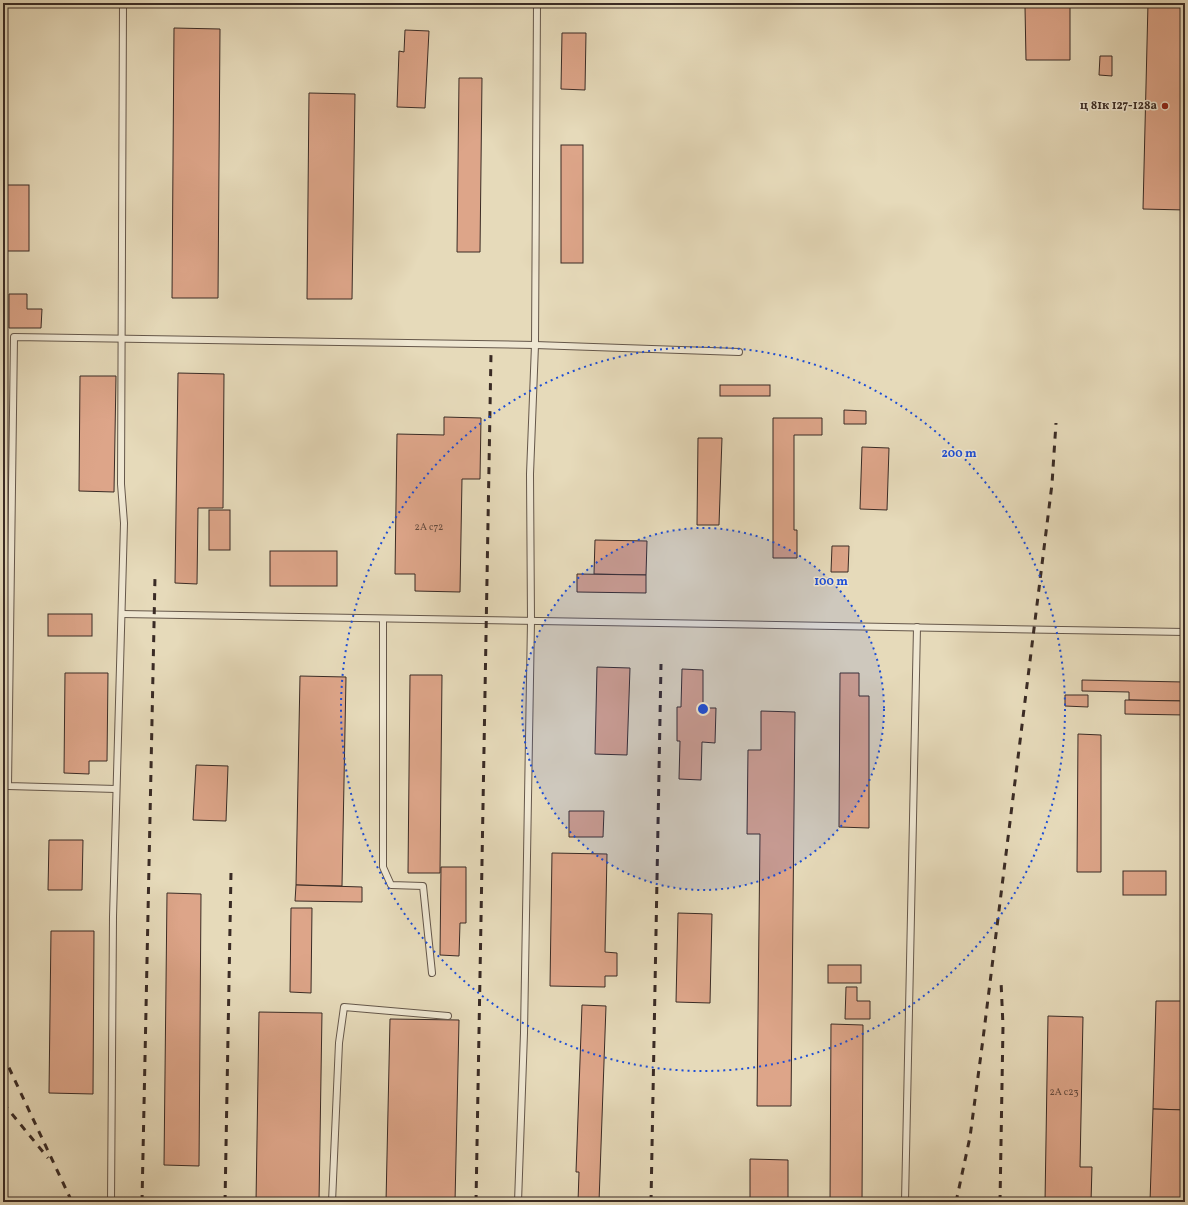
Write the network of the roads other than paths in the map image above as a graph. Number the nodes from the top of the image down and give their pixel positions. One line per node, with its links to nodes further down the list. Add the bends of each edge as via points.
1 (123, 3): 3 (lane)
2 (537, 3): 4 (lane)
3 (122, 340): 4 (lane); 6 (lane); 11 (lane, via 14,337 8,763 8,786)
4 (536, 345): 5 (lane); 8 (lane, via 530,474)
5 (739, 352)
6 (122, 614): 7 (lane); 11 (lane)
7 (383, 619): 8 (lane); 12 (lane, via 383,867 391,885 423,886)
8 (531, 621): 9 (lane); 16 (lane, via 524,1026)
9 (917, 627): 10 (lane); 17 (lane)
10 (1185, 632)
11 (116, 789): 14 (lane)
12 (432, 973)
13 (448, 1016): 15 (lane, via 344,1007 339,1043)
14 (111, 1202)
15 (332, 1202)
16 (518, 1202)
17 (904, 1202)

